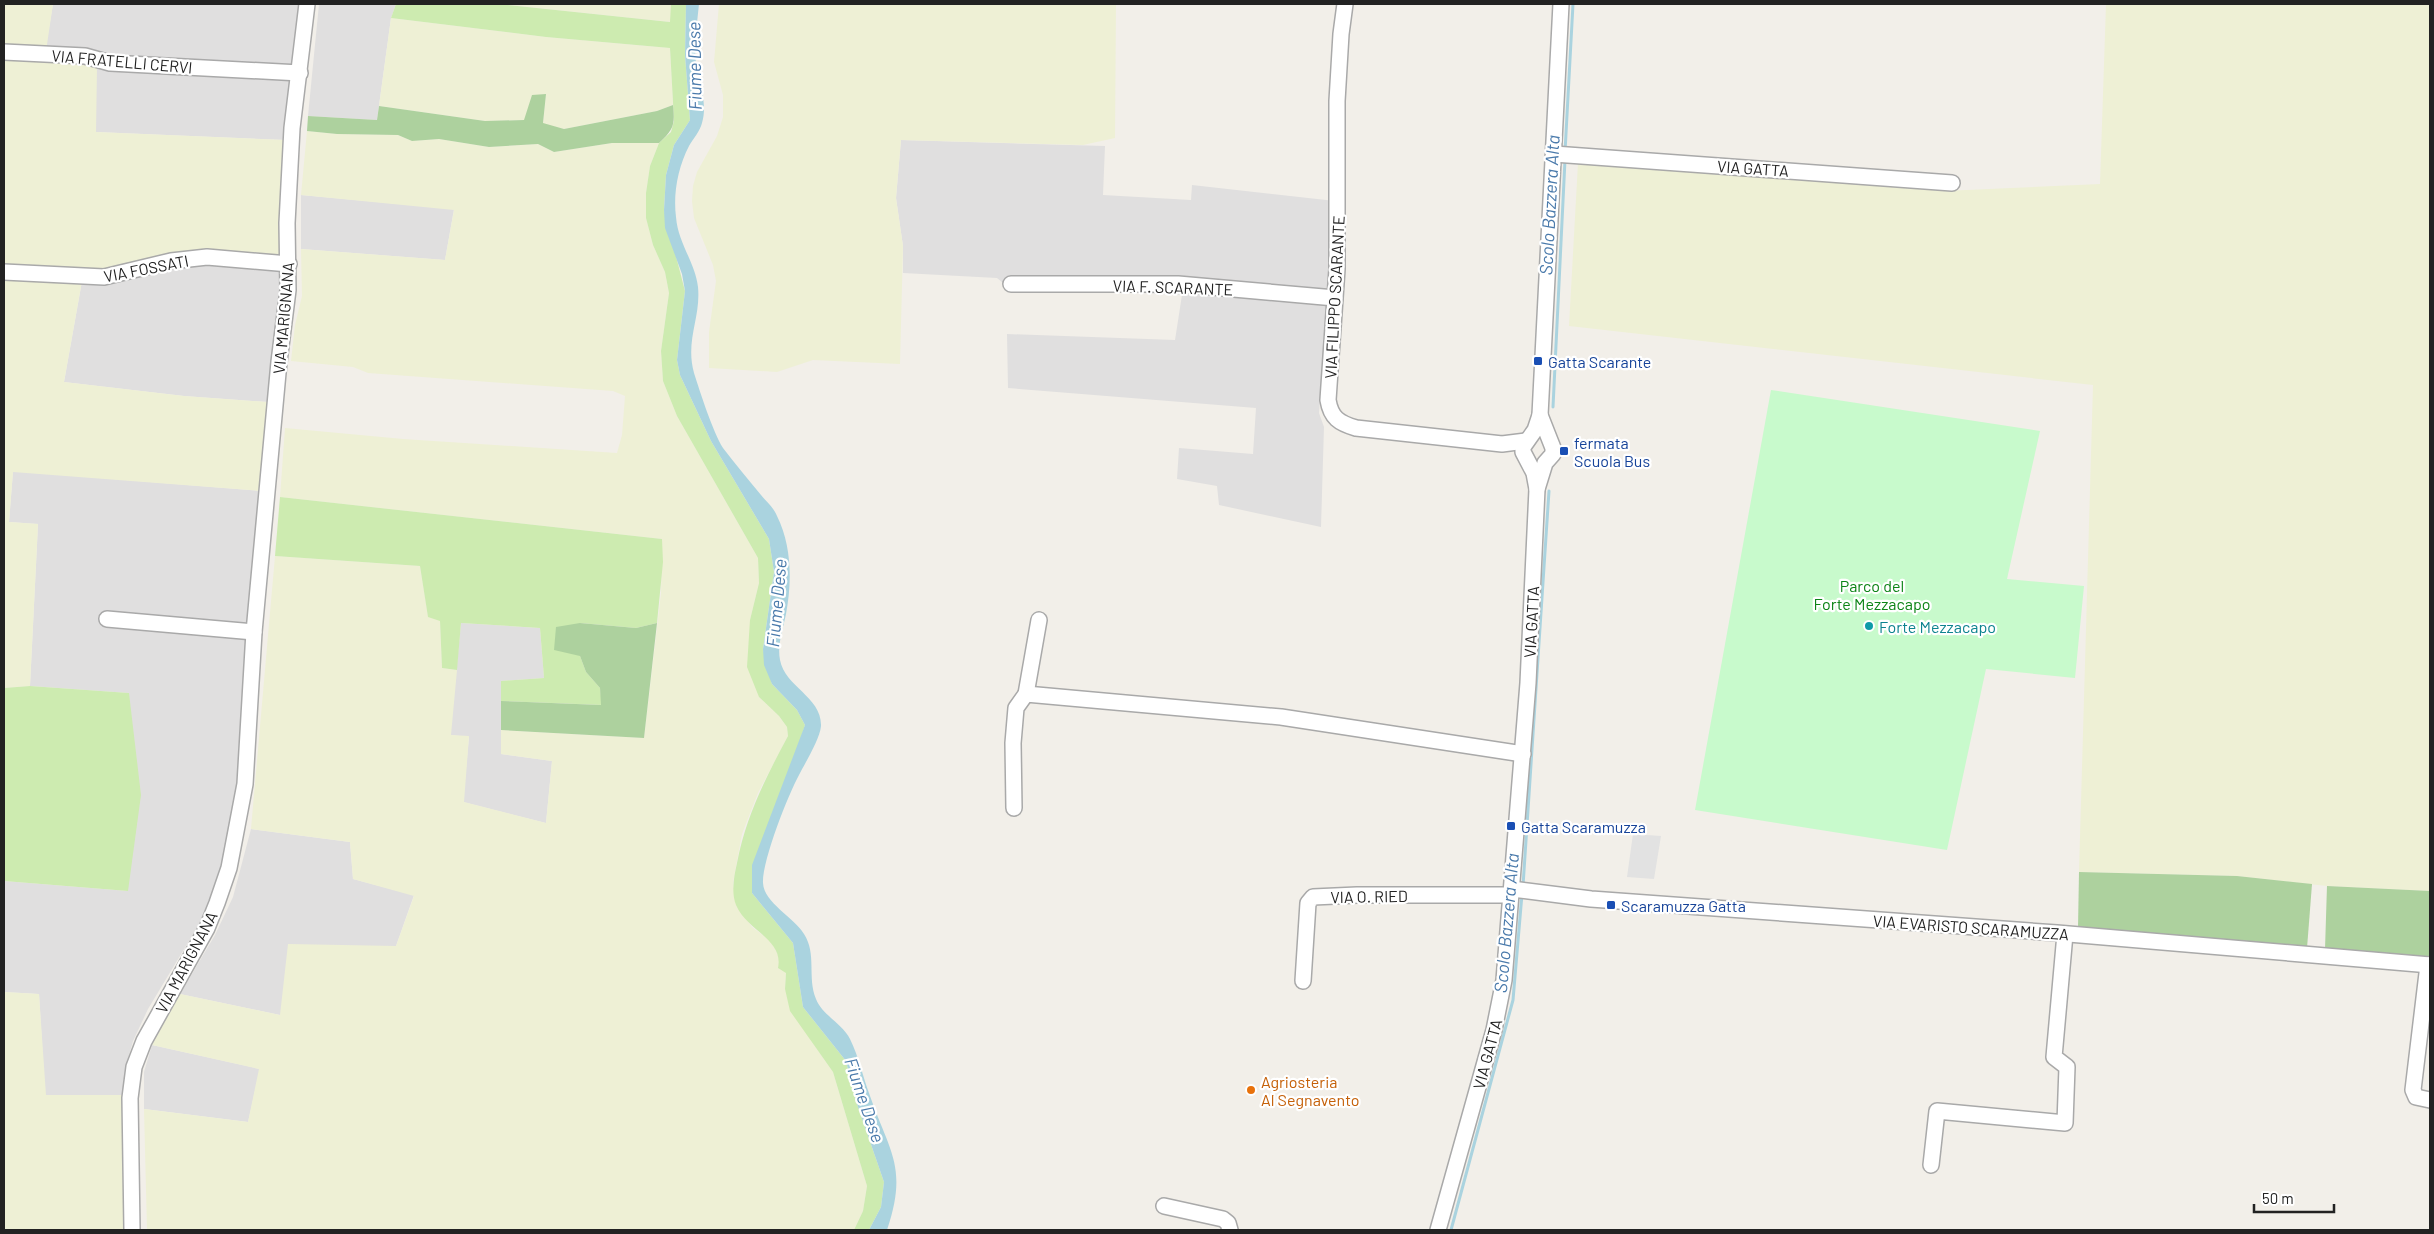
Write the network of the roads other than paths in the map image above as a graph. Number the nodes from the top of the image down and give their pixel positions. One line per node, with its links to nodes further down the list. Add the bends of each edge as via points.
1 (307, 4): 5 (street, VIA MARIGNANA)
2 (1345, 4): 11 (street, VIA FILIPPO SCARANTE, via 1337,101)
3 (1562, 4): 6 (street, VIA GATTA)
4 (4, 52): 5 (street, VIA FRATELLI CERVI, via 86,56 110,63)
5 (300, 73): 8 (street, VIA MARIGNANA, via 292,128 287,223)
6 (1561, 154): 7 (street, VIA GATTA); 12 (street, VIA GATTA)
7 (1952, 183)
8 (289, 264): 9 (street, VIA FOSSATI, via 207,257 171,261 104,277); 21 (street, VIA MARIGNANA)
9 (4, 272)
10 (1011, 284): 11 (street, VIA F. SCARANTE, via 1178,284)
11 (1335, 298): 15 (street, VIA FILIPPO SCARANTE, via 1328,400 1331,413 1337,420 1356,428)
12 (1540, 414): 13 (street, VIA GATTA); 14 (street, VIA GATTA)
13 (1548, 438): 14 (street, via 1536,435); 17 (street, VIA GATTA, via 1553,448 1550,459)
14 (1528, 439): 15 (street, VIA FILIPPO SCARANTE); 16 (street, VIA GATTA, via 1524,446)
15 (1502, 444): 16 (street, VIA FILIPPO SCARANTE)
16 (1526, 459): 17 (street, via 1539,465); 18 (street, VIA GATTA, via 1534,473)
17 (1545, 463): 18 (street, VIA GATTA)
18 (1537, 489): 23 (street, VIA GATTA)
19 (107, 619): 21 (street)
20 (1039, 620): 22 (street)
21 (254, 632): 32 (street, VIA MARIGNANA, via 245,784 229,868 207,928 144,1041 134,1067 130,1098)
22 (1026, 694): 23 (street, via 1301,720); 24 (street, via 1016,708)
23 (1522, 754): 25 (street, VIA GATTA)
24 (1014, 808)
25 (1511, 892): 26 (street, VIA EVARISTO SCARAMUZZA); 28 (street, VIA O. RIED, via 1313,897 1308,903); 34 (street, VIA GATTA, via 1499,1009)
26 (2065, 934): 27 (street, VIA EVARISTO SCARAMUZZA); 30 (street, via 2054,1057 2067,1067 2065,1123 1937,1111)
27 (2429, 965): 29 (street, via 2413,1090 2416,1097)
28 (1303, 981)
29 (2430, 1100)
30 (1931, 1165)
31 (1164, 1206): 33 (street, via 1223,1219)
32 (132, 1230)
33 (1230, 1230)
34 (1438, 1230)

